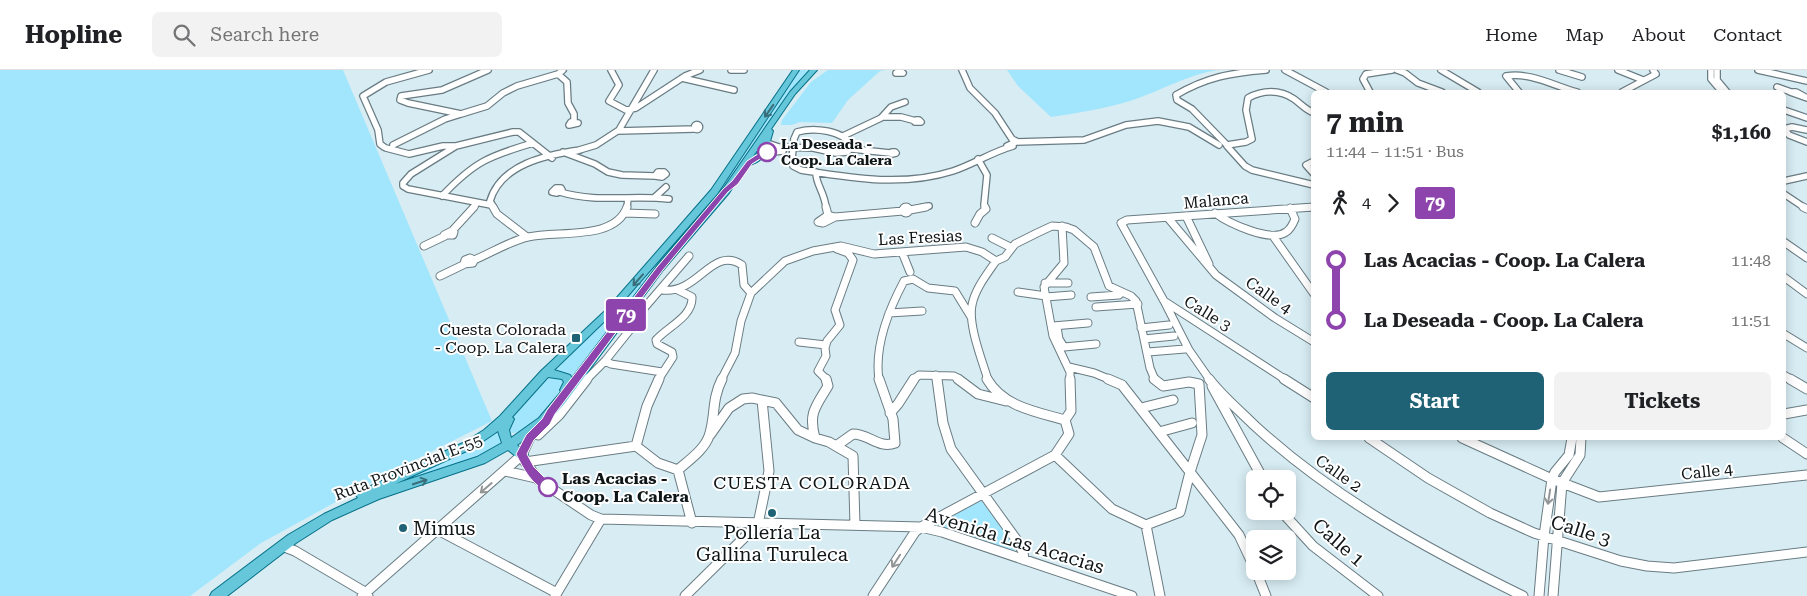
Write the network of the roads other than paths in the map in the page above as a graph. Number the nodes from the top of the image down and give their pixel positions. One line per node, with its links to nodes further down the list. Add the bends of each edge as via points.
1 (429, 70): 24 (street)
2 (488, 70): 48 (street, via 442,90 399,98 413,106)
3 (611, 70): 45 (street, via 619,85 610,101)
4 (654, 70): 45 (street)
5 (700, 70): 25 (street)
6 (731, 70): 7 (street)
7 (744, 70)
8 (796, 70): 158 (main road, Ruta Provincial E-55, one-way to 158, via 714,192 609,312)
9 (814, 70): 44 (main road, Ruta Provincial E-55)
10 (962, 70): 62 (street, via 970,88 998,118)
11 (1266, 70): 63 (street, via 1212,76 1176,95 1177,100 1192,109)
12 (1285, 70): 31 (street)
13 (1392, 70): 32 (street, via 1366,74 1363,79)
14 (1397, 70): 33 (street)
15 (1441, 70): 34 (street)
16 (1559, 70): 26 (street)
17 (1618, 70): 27 (street)
18 (1653, 70): 27 (street, via 1656,74)
19 (1711, 70): 38 (street, via 1711,79)
20 (1717, 70): 39 (street, via 1716,79)
21 (1758, 70): 28 (street)
22 (399, 72): 24 (street, via 402,75)
23 (561, 72): 48 (street, via 517,86 487,106); 57 (street, via 567,85 569,110 574,115)
24 (416, 74): 64 (street, via 381,84 363,96)
25 (682, 78): 30 (street); 45 (street)
26 (1585, 78)
27 (1643, 80): 37 (street)
28 (1805, 80)
29 (1776, 87): 40 (street)
30 (732, 89)
31 (1324, 90)
32 (1369, 90)
33 (1437, 90)
34 (1474, 90)
35 (1517, 90): 36 (street, via 1506,76 1526,76)
36 (1571, 90)
37 (1626, 90)
38 (1720, 90)
39 (1726, 90)
40 (1785, 90)
41 (1786, 90): 42 (street)
42 (1807, 98)
43 (905, 102): 49 (street, via 891,107)
44 (784, 105): 61 (main road, via 767,135); 81 (main road, Ruta Provincial E-55)
45 (631, 110): 55 (street)
46 (1786, 111): 50 (street)
47 (1311, 112): 63 (street, via 1284,94 1256,94 1248,98 1246,105 1252,138 1246,142)
48 (461, 114): 64 (street)
49 (882, 117): 51 (street); 58 (street)
50 (1807, 118)
51 (916, 121)
52 (692, 128): 55 (street)
53 (1786, 128): 54 (street)
54 (1807, 130)
55 (618, 131): 68 (street, via 598,144)
56 (1786, 131): 60 (street)
57 (571, 132)
58 (843, 136): 67 (street, via 852,143); 75 (street, bridge, via 806,129 797,132 792,164)
59 (533, 142): 65 (street, via 517,132); 71 (street); 84 (street, via 475,165 456,179)
60 (1807, 142)
61 (767, 143): 66 (street); 69 (main road)
62 (1014, 143): 63 (street, via 1084,140 1126,125 1158,121 1189,127); 72 (street)
63 (1223, 144): 79 (street, via 1252,170)
64 (388, 146): 65 (street, via 409,154)
65 (456, 146): 84 (street, via 403,183 408,189)
66 (804, 149): 67 (street, via 840,153); 69 (street)
67 (852, 149): 70 (street)
68 (565, 153): 71 (street); 76 (street, via 619,175)
69 (763, 153): 81 (main road, via 752,160)
70 (890, 153)
71 (551, 156): 89 (street, via 516,170 499,182 491,194)
72 (978, 159): 75 (street, via 947,173 900,181 873,181); 102 (street, via 989,179 986,209)
73 (1311, 162): 74 (street, via 1306,165)
74 (1311, 171)
75 (816, 172): 97 (street, via 815,178 825,197)
76 (654, 176)
77 (1807, 177): 78 (street)
78 (1786, 182)
79 (1311, 184)
80 (666, 187): 85 (street)
81 (726, 191): 134 (main road, Ruta Provincial E-55, via 660,268)
82 (560, 192): 86 (street, via 591,200)
83 (1786, 195): 93 (street)
84 (442, 196): 88 (street)
85 (656, 197): 86 (street); 87 (street)
86 (628, 198): 94 (street)
87 (669, 199)
88 (476, 203): 89 (street); 108 (street, via 452,231)
89 (491, 205): 105 (street, via 497,214)
90 (929, 206): 99 (street)
91 (1311, 207): 92 (street, Malanca)
92 (1290, 208): 95 (street, Malanca); 104 (street, via 1295,218 1292,225 1284,234)
93 (1807, 208)
94 (625, 213): 96 (street); 105 (street, via 603,230)
95 (1215, 213): 98 (street, Malanca); 104 (street, via 1255,232)
96 (655, 214)
97 (828, 215): 99 (street); 99 (street, via 818,222)
98 (1186, 216): 100 (street, Malanca); 115 (street)
99 (835, 217)
100 (1168, 218): 101 (street, Malanca); 115 (street, Calle 4)
101 (1121, 221): 131 (street, Calle 3)
102 (975, 223)
103 (1062, 226): 110 (street, via 1052,226); 119 (street, via 1064,263); 125 (street, via 1072,229 1092,244 1108,284)
104 (1273, 236): 123 (street)
105 (527, 237): 117 (street)
106 (992, 238): 110 (street)
107 (1786, 243): 113 (street)
108 (424, 246)
109 (828, 248): 111 (street, Las Fresias, via 844,246 874,254); 126 (street, Las Fresias, via 788,259); 150 (street, via 846,252 853,260 835,310 840,325)
110 (1012, 248): 114 (street, via 1005,257)
111 (902, 252): 114 (street, Las Fresias, via 962,247); 116 (street)
112 (689, 256): 121 (street)
113 (1807, 258)
114 (996, 260): 138 (street, via 973,298)
115 (1210, 269): 146 (street, Calle 4, via 1275,318)
116 (910, 272)
117 (440, 276)
118 (1786, 278): 127 (street)
119 (1046, 283): 120 (street); 129 (street)
120 (1068, 283)
121 (662, 290): 122 (street); 134 (street)
122 (678, 290): 126 (street, via 713,266 730,260 742,265 744,285); 157 (street, via 692,297 693,304 690,311 663,330 656,340 674,355)
123 (1311, 290)
124 (1018, 292): 129 (street)
125 (1122, 292): 130 (street); 132 (street, via 1133,297)
126 (751, 293): 180 (street, Las Fresias, via 735,353 715,392)
127 (1807, 294)
128 (1072, 295): 129 (street)
129 (1046, 296): 141 (street)
130 (1091, 297)
131 (1164, 301): 137 (street, Calle 3); 139 (street, Calle 2)
132 (1138, 304): 133 (street); 142 (street)
133 (1096, 307)
134 (637, 308): 148 (street, via 641,316); 155 (main road, Ruta Provincial E-55)
135 (922, 311): 136 (street)
136 (889, 313): 138 (street, via 903,282 914,279 928,288 954,291); 174 (street, via 878,374)
137 (1183, 314): 139 (street); 164 (street, Calle 3)
138 (971, 317): 168 (street, via 988,380)
139 (1171, 321): 142 (street); 169 (street, Calle 2)
140 (1088, 324): 141 (street)
141 (1054, 327): 149 (street, via 1064,347); 156 (street, via 1056,344)
142 (1141, 328): 145 (street)
143 (1786, 335): 151 (street)
144 (1174, 336): 145 (street)
145 (1144, 339): 153 (street)
146 (1311, 340)
147 (799, 342): 150 (street)
148 (619, 343): 154 (street); 155 (street)
149 (1096, 344)
150 (826, 345): 181 (street, via 826,356 818,370 828,383 812,413)
151 (1807, 348)
152 (1185, 349): 153 (street)
153 (1148, 352): 197 (street, via 1148,368 1160,385 1166,387 1194,381 1200,386 1202,435)
154 (605, 361): 157 (street); 188 (street, via 592,372 560,415)
155 (588, 364): 165 (main road, Ruta Provincial E-55)
156 (1069, 367): 171 (street, via 1119,383); 176 (street, via 1071,411)
157 (662, 372): 189 (street, via 647,406)
158 (545, 374): 159 (main road); 163 (main road, Ruta Provincial E-55)
159 (559, 375): 163 (main road, via 548,376); 165 (main road, via 569,381)
160 (936, 375): 168 (street, via 954,376 978,394); 174 (street, via 917,376 899,405); 202 (street, via 947,438 955,456)
161 (1786, 376): 162 (street)
162 (1807, 389)
163 (528, 392): 170 (main road, Ruta Provincial E-55)
164 (1311, 396)
165 (561, 400): 173 (main road, Ruta Provincial E-55)
166 (762, 400): 180 (street, via 747,398 732,403); 181 (street, via 776,403 798,430); 206 (street, via 769,472)
167 (1173, 400): 171 (street)
168 (1007, 401): 176 (street, via 1022,409)
169 (1225, 401): 195 (street); 228 (street, Calle 2, via 1285,452 1356,504 1452,561)
170 (517, 405): 178 (main road); 220 (main road, Ruta Provincial E-55, via 497,426 476,441 311,521)
171 (1141, 408): 179 (street)
172 (1807, 410): 175 (street)
173 (550, 413): 178 (main road, via 522,434 510,436); 188 (street); 191 (main road, Ruta Provincial E-55, via 527,434)
174 (890, 413): 190 (street, via 896,440 893,445 884,446 854,434)
175 (1786, 414)
176 (1065, 420): 193 (street, via 1069,434)
177 (1192, 423): 179 (street)
178 (502, 432): 191 (main road)
179 (1159, 432): 197 (street)
180 (709, 436): 194 (street, Las Fresias, via 696,454)
181 (815, 438): 190 (street)
182 (1372, 440): 211 (street, Calle 3, via 1434,483)
183 (1467, 440): 199 (street, Calle 4)
184 (1476, 440): 199 (street, Calle 4)
185 (1572, 440): 199 (street, via 1569,455)
186 (1581, 440): 201 (street, via 1580,455)
187 (1786, 440): 192 (street)
188 (528, 443): 191 (street)
189 (636, 446): 191 (street, via 538,459); 194 (street, via 658,463)
190 (836, 446): 207 (street, via 854,460)
191 (518, 453): 196 (street); 200 (street, Avenida Las Acacias); 213 (main road, Ruta Provincial E-55, one-way to 191, via 348,507 488,456)
192 (1807, 454)
193 (1055, 455): 202 (street); 208 (street, via 1112,509)
194 (678, 470): 205 (street)
195 (1259, 470)
196 (505, 471): 200 (street); 210 (street, one-way to 210)
197 (1190, 472): 208 (street, via 1180,512); 214 (street, via 1239,535)
198 (1807, 476): 201 (street, Calle 4, via 1611,497 1592,496)
199 (1552, 477): 201 (street, Calle 4); 211 (street, one-way to 211)
200 (536, 478): 203 (street, Avenida Las Acacias)
201 (1562, 481): 212 (street)
202 (983, 494): 209 (street); 216 (street, via 1018,542)
203 (601, 520): 205 (street, Avenida Las Acacias); 219 (street)
204 (1288, 520): 227 (street, Calle 1)
205 (692, 523): 206 (street, Avenida Las Acacias)
206 (758, 524): 207 (street, Avenida Las Acacias); 222 (street)
207 (855, 525): 209 (street, Avenida Las Acacias)
208 (1146, 525): 225 (street)
209 (920, 527): 216 (street, Avenida Las Acacias); 223 (street, one-way to 223)
210 (438, 530): 218 (street); 219 (street)
211 (1544, 536): 212 (street, Calle 3); 229 (street)
212 (1556, 540): 215 (street, Calle 3, via 1614,559 1658,568); 230 (street)
213 (282, 546): 218 (street); 221 (main road, Ruta Provincial E-55)
214 (1246, 550)
215 (1807, 552)
216 (1024, 560): 224 (street, Avenida Las Acacias)
217 (1259, 580): 226 (street)
218 (365, 595)
219 (556, 595)
220 (208, 596)
221 (217, 596)
222 (685, 596)
223 (873, 596)
224 (1132, 596)
225 (1160, 596)
226 (1266, 596)
227 (1378, 596)
228 (1522, 596)
229 (1539, 596)
230 (1553, 596)

